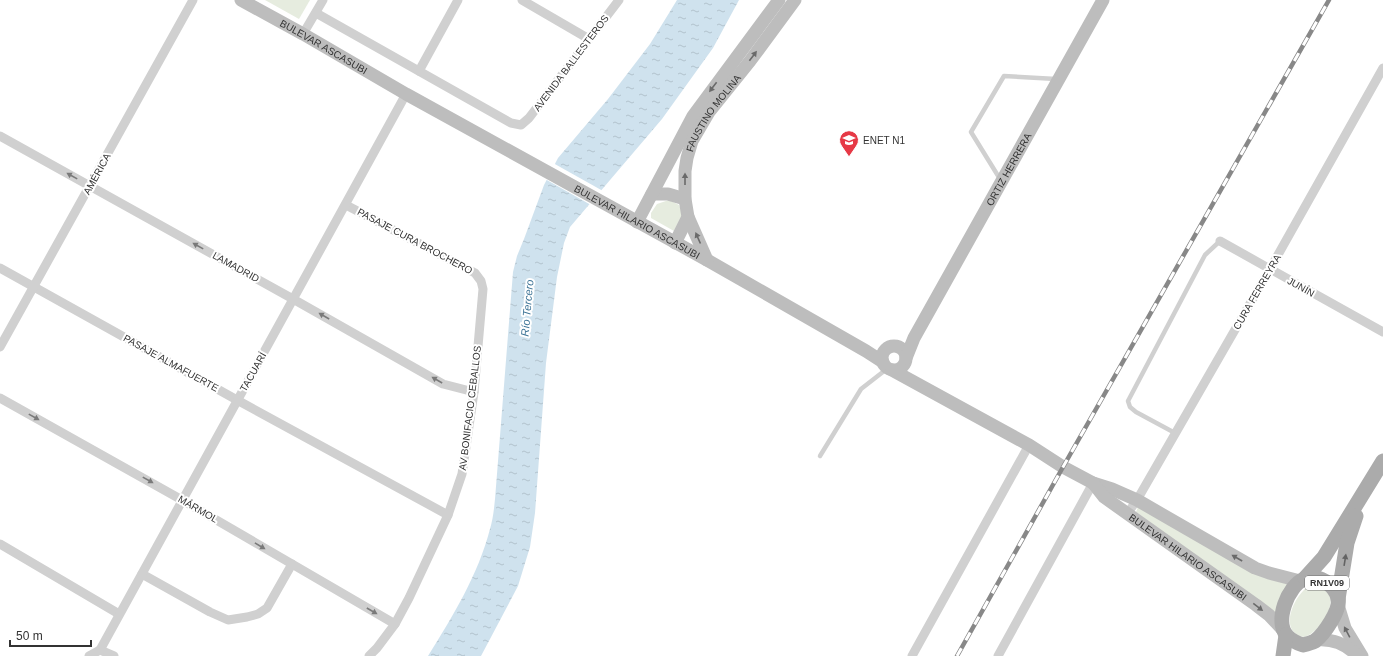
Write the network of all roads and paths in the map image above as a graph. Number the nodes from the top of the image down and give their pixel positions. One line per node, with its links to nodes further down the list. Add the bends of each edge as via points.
1 (193, 0): 19 (street, AMÉRICA)
2 (241, 0): 11 (main road, BULEVAR ASCASUBI)
3 (323, 0): 10 (street)
4 (458, 0): 14 (street)
5 (522, 0): 12 (street)
6 (619, 0): 12 (street, AVENIDA BALLESTEROS)
7 (779, 0): 20 (main road, FAUSTINO MOLINA, one-way to 20, via 693,116)
8 (795, 0): 21 (main road, FAUSTINO MOLINA, one-way to 8, via 687,158 699,129 709,112)
9 (1103, 0): 15 (main road, ORTIZ HERRERA)
10 (316, 13): 11 (street); 14 (street)
11 (303, 34): 16 (main road, BULEVAR ASCASUBI)
12 (589, 39): 14 (street, AVENIDA BALLESTEROS, via 521,125 512,123)
13 (1383, 68): 29 (street, CURA FERREYRA)
14 (419, 71)
15 (1058, 79): 18 (main road, ORTIZ HERRERA); 18 (lane, via 1004,76 971,132)
16 (406, 94): 22 (street, TACUARÍ); 24 (main road, BULEVAR HILARIO ASCASUBI)
17 (0, 136): 19 (street, LAMADRID, one-way to 17)
18 (1001, 180): 35 (main road, ORTIZ HERRERA, via 914,338)
19 (90, 186): 31 (street, AMÉRICA); 32 (street, LAMADRID, one-way to 19)
20 (652, 194): 21 (main road, via 668,194); 24 (main road, FAUSTINO MOLINA)
21 (685, 199): 23 (main road, FAUSTINO MOLINA)
22 (346, 205): 30 (street, PASAJE CURA BROCHERO, via 475,274); 32 (street, TACUARÍ)
23 (688, 216): 26 (main road); 27 (main road, FAUSTINO MOLINA, one-way to 23)
24 (637, 222): 26 (main road, BULEVAR HILARIO ASCASUBI)
25 (1220, 241): 29 (street, JUNÍN); 39 (lane, via 1205,255 1128,401 1136,412)
26 (674, 243): 27 (main road, BULEVAR HILARIO ASCASUBI)
27 (707, 260): 35 (main road, BULEVAR HILARIO ASCASUBI, via 866,350)
28 (0, 268): 31 (street, PASAJE ALMAFUERTE)
29 (1270, 269): 33 (street, JUNÍN); 39 (street, CURA FERREYRA)
30 (481, 281): 36 (street, AV BONIFACIO CEBALLOS, via 483,289)
31 (34, 287): 34 (street, AMÉRICA); 38 (street, PASAJE ALMAFUERTE)
32 (293, 299): 36 (street, LAMADRID, one-way to 32, via 443,384); 38 (street, TACUARÍ)
33 (1383, 332)
34 (0, 347)
35 (893, 360): 40 (main road, BULEVAR HILARIO ASCASUBI, via 911,379); 41 (lane, via 861,389)
36 (474, 392): 48 (street, AV BONIFACIO CEBALLOS, via 462,474)
37 (0, 398): 45 (street, MÁRMOL, one-way to 45)
38 (237, 400): 45 (street, TACUARÍ); 48 (street, PASAJE ALMAFUERTE)
39 (1176, 433): 46 (street, CURA FERREYRA)
40 (1029, 445): 43 (main road, BULEVAR HILARIO ASCASUBI); 62 (street)
41 (820, 456)
42 (1383, 461): 44 (main road, RN1V09)
43 (1093, 483): 46 (main road, BULEVAR HILARIO ASCASUBI); 47 (main road, BULEVAR HILARIO ASCASUBI, via 1104,498); 63 (street)
44 (1368, 486): 52 (main road, RN1V09, via 1324,557); 53 (main road, RN1V09, one-way to 44, via 1347,543)
45 (182, 500): 50 (street, MÁRMOL, one-way to 50); 51 (street, TACUARÍ)
46 (1137, 500): 47 (street, CURA FERREYRA); 52 (main road, BULEVAR HILARIO ASCASUBI, one-way to 46, via 1255,568)
47 (1127, 514): 56 (main road, BULEVAR HILARIO ASCASUBI, one-way to 56, via 1256,605)
48 (448, 515): 55 (street, AV BONIFACIO CEBALLOS)
49 (0, 544): 54 (street)
50 (292, 564): 51 (street, via 267,608 252,616 228,620); 55 (street, MÁRMOL, one-way to 55)
51 (142, 574): 54 (street, TACUARÍ)
52 (1302, 579): 53 (main road, RN1V09, via 1313,577 1324,581 1334,589); 56 (main road, RN1V09, via 1292,590 1283,608 1281,620)
53 (1338, 602): 57 (main road, RN1V09, via 1329,624); 67 (main road, one-way to 53, via 1345,628)
54 (119, 614): 58 (street, TACUARÍ)
55 (394, 624): 61 (street, AV BONIFACIO CEBALLOS)
56 (1284, 632): 57 (main road, via 1296,642); 64 (main road, RN1V09)
57 (1312, 642): 65 (main road, RN1V09); 66 (main road, via 1331,640)
58 (100, 650): 59 (street); 60 (street)
59 (89, 656)
60 (114, 656)
61 (369, 656)
62 (912, 656)
63 (998, 656)
64 (1283, 656)
65 (1296, 656)
66 (1358, 656)
67 (1362, 656)

